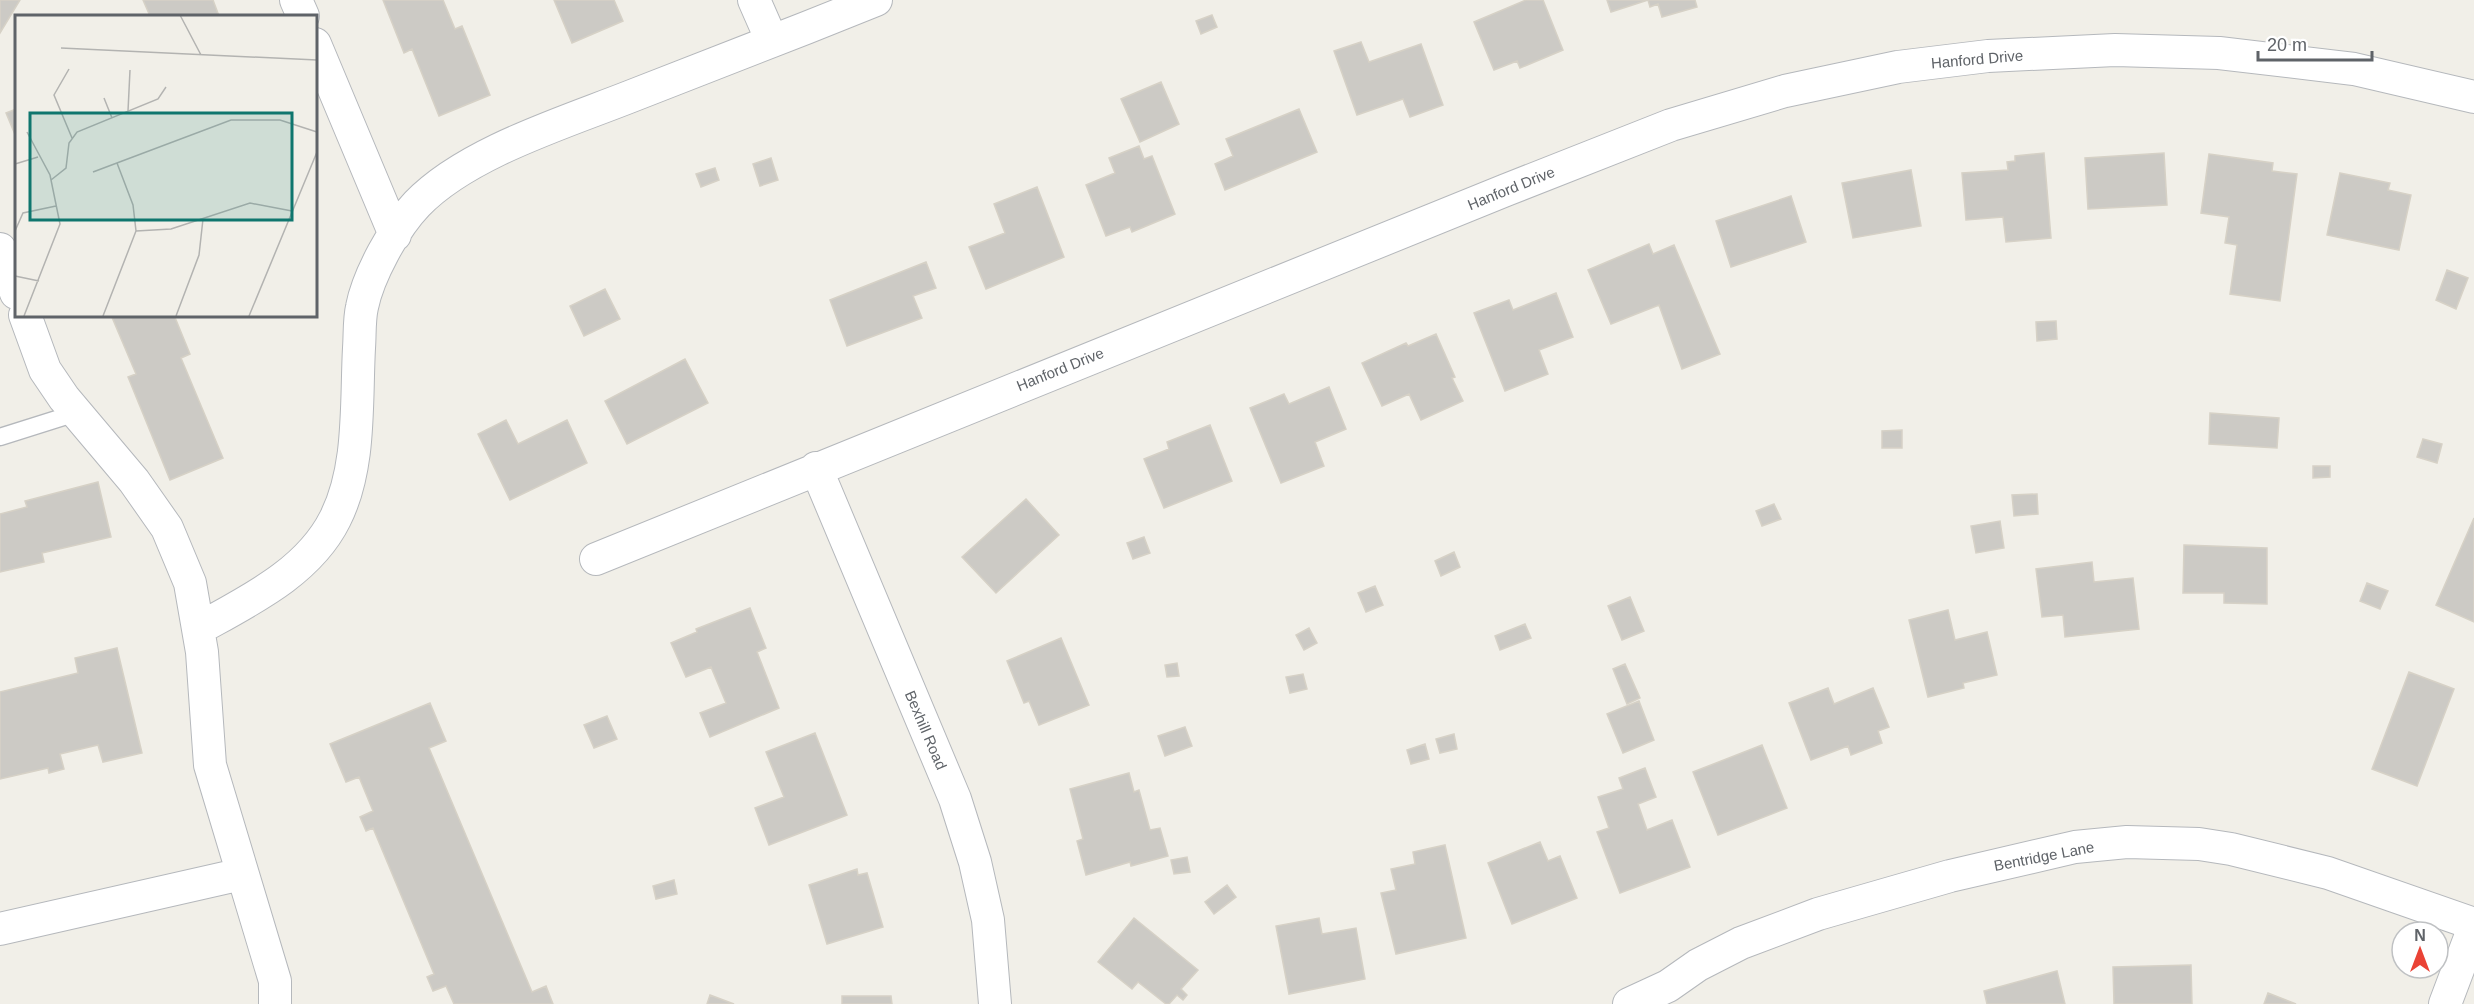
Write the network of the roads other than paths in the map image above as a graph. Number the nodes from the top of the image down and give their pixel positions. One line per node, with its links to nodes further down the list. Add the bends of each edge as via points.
1 (296, 0): 4 (street)
2 (754, 0): 5 (street)
3 (876, 0): 5 (street)
4 (303, 15)
5 (772, 41): 8 (street, via 507,145 446,180 416,205)
6 (316, 46): 8 (street)
7 (2474, 97): 14 (street, Hanford Drive, via 2354,69 2219,53 2115,50 1988,56 1898,67 1785,91 1671,125)
8 (395, 235): 16 (street, via 370,279 361,308 353,456 335,519 293,571)
9 (0, 249): 10 (street)
10 (15, 290)
11 (25, 316): 12 (street, via 45,370)
12 (76, 413): 13 (lane); 16 (street, via 134,481 167,528 190,583)
13 (0, 436)
14 (816, 468): 15 (street, Hanford Drive); 21 (street, Bexhill Road, via 955,799 988,920)
15 (596, 559)
16 (198, 629): 17 (street, via 210,765)
17 (242, 874): 19 (street); 20 (street, via 275,981)
18 (2474, 926): 22 (street, Bentridge Lane, via 2328,873 2231,849 2127,842 2064,850 1950,876 1818,914 1741,943); 23 (street)
19 (0, 929)
20 (274, 1004)
21 (995, 1004)
22 (1631, 1004)
23 (2445, 1004)

